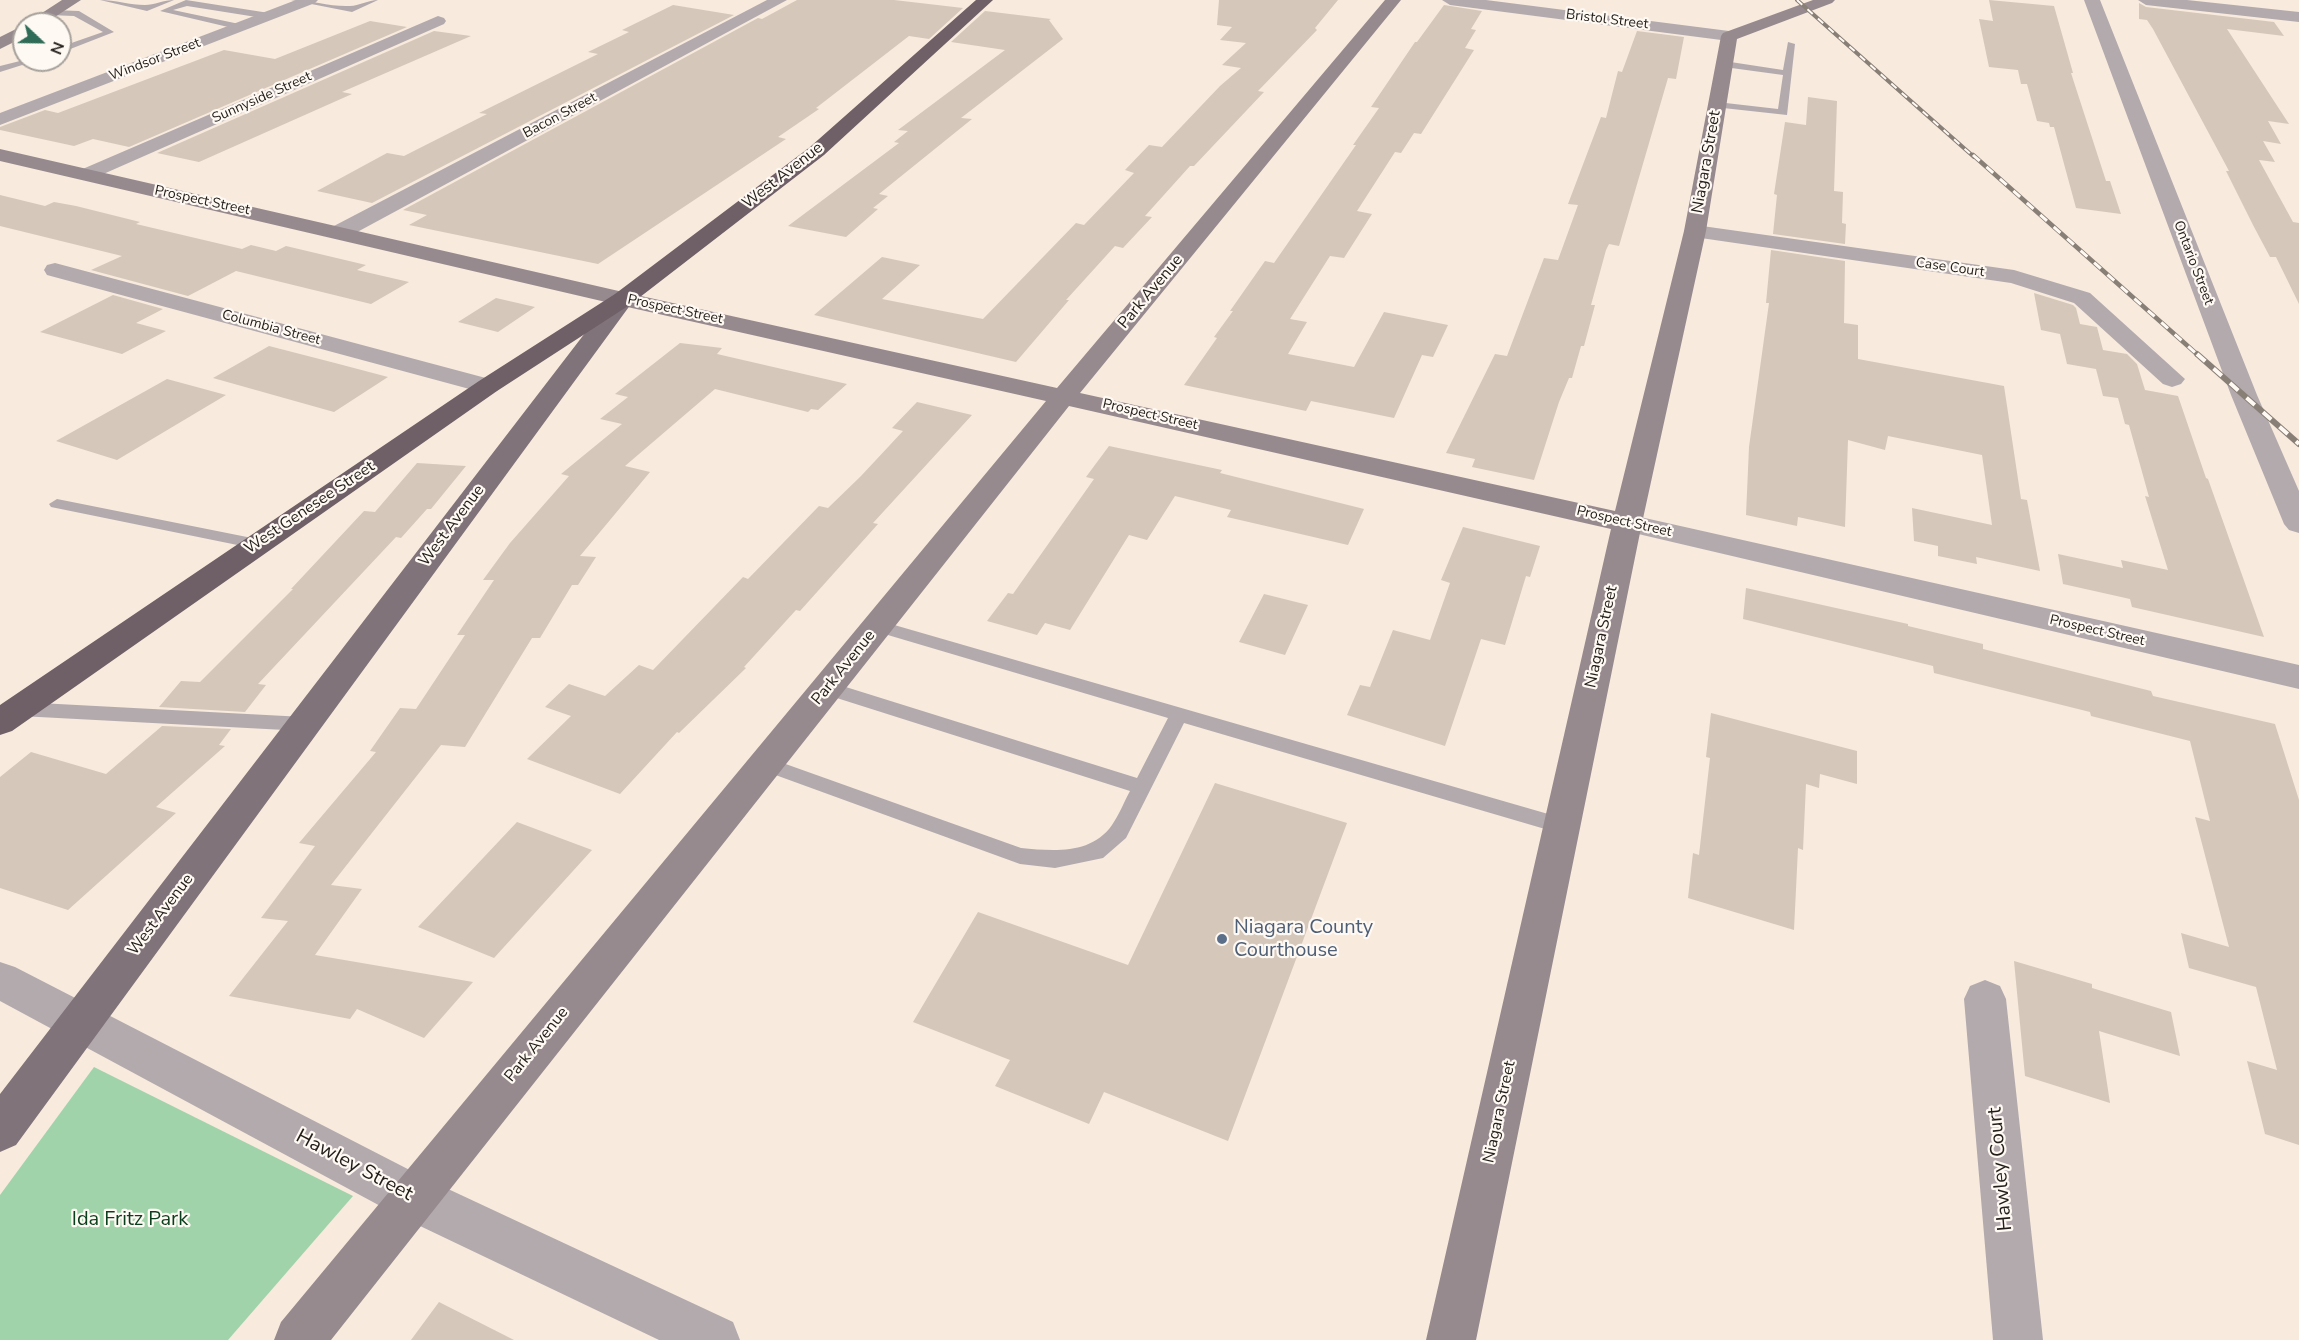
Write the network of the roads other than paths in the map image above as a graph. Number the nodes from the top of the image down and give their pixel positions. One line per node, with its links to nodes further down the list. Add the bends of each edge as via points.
1 (73, 0): 17 (street)
2 (104, 0): 15 (lane)
3 (170, 0): 15 (lane)
4 (195, 0): 14 (lane)
5 (374, 0): 13 (lane, via 352,9)
6 (779, 0): 33 (street, Bacon Street)
7 (985, 0): 35 (highway, West Avenue, via 817,151)
8 (1393, 0): 38 (street, Park Avenue)
9 (1450, 0): 23 (street, Bristol Street)
10 (1827, 0): 23 (street)
11 (2092, 0): 41 (street, Ontario Street, via 2244,395)
12 (2146, 0): 20 (street)
13 (304, 1): 19 (street, Windsor Street)
14 (186, 3): 16 (lane); 19 (lane)
15 (147, 8): 16 (lane)
16 (164, 11): 22 (lane)
17 (54, 12)
18 (72, 13): 25 (lane, via 110,32)
19 (269, 16): 22 (street, Windsor Street)
20 (2299, 17)
21 (438, 21): 31 (street, Sunnyside Street)
22 (241, 27): 29 (street, Windsor Street)
23 (1729, 36): 26 (street, Niagara Street)
24 (1791, 44): 27 (lane)
25 (72, 46)
26 (1724, 64): 27 (lane); 28 (street, Niagara Street)
27 (1788, 73): 28 (lane, via 1783,112)
28 (1717, 105): 32 (street, Niagara Street)
29 (0, 119)
30 (0, 155): 31 (street, Prospect Street)
31 (85, 175): 33 (street, Prospect Street)
32 (1695, 231): 36 (street, Case Court, via 2014,277 2082,298); 40 (street, Niagara Street)
33 (340, 232): 35 (street, Prospect Street)
34 (55, 270): 37 (street, Columbia Street)
35 (623, 299): 37 (highway, West Genesee Street); 38 (street, Prospect Street); 48 (main road, West Avenue)
36 (2172, 380)
37 (488, 386): 42 (highway, West Genesee Street)
38 (1064, 396): 40 (street, Prospect Street); 43 (street, Park Avenue)
39 (57, 504): 42 (lane)
40 (1627, 523): 44 (street, Prospect Street); 51 (street, Niagara Street)
41 (2299, 525)
42 (257, 544): 47 (highway, West Genesee Street)
43 (878, 626): 45 (street, Park Avenue); 46 (lane)
44 (2299, 677)
45 (827, 688): 49 (street, Park Avenue); 50 (lane)
46 (1179, 714): 50 (lane); 51 (lane)
47 (10, 715): 48 (lane)
48 (304, 724): 54 (main road, West Avenue)
49 (766, 764): 50 (lane, via 1020,856 1055,860 1096,852 1119,832); 56 (street, Park Avenue)
50 (1141, 787)
51 (1562, 826): 59 (street, Niagara Street)
52 (0, 980): 54 (street, Hawley Street)
53 (1985, 999): 60 (street, Hawley Court)
54 (80, 1023): 55 (main road, West Avenue); 56 (street, Hawley Street)
55 (0, 1130)
56 (414, 1198): 57 (street, Park Avenue); 58 (street, Hawley Street)
57 (299, 1340)
58 (715, 1340)
59 (1451, 1340)
60 (2018, 1340)

